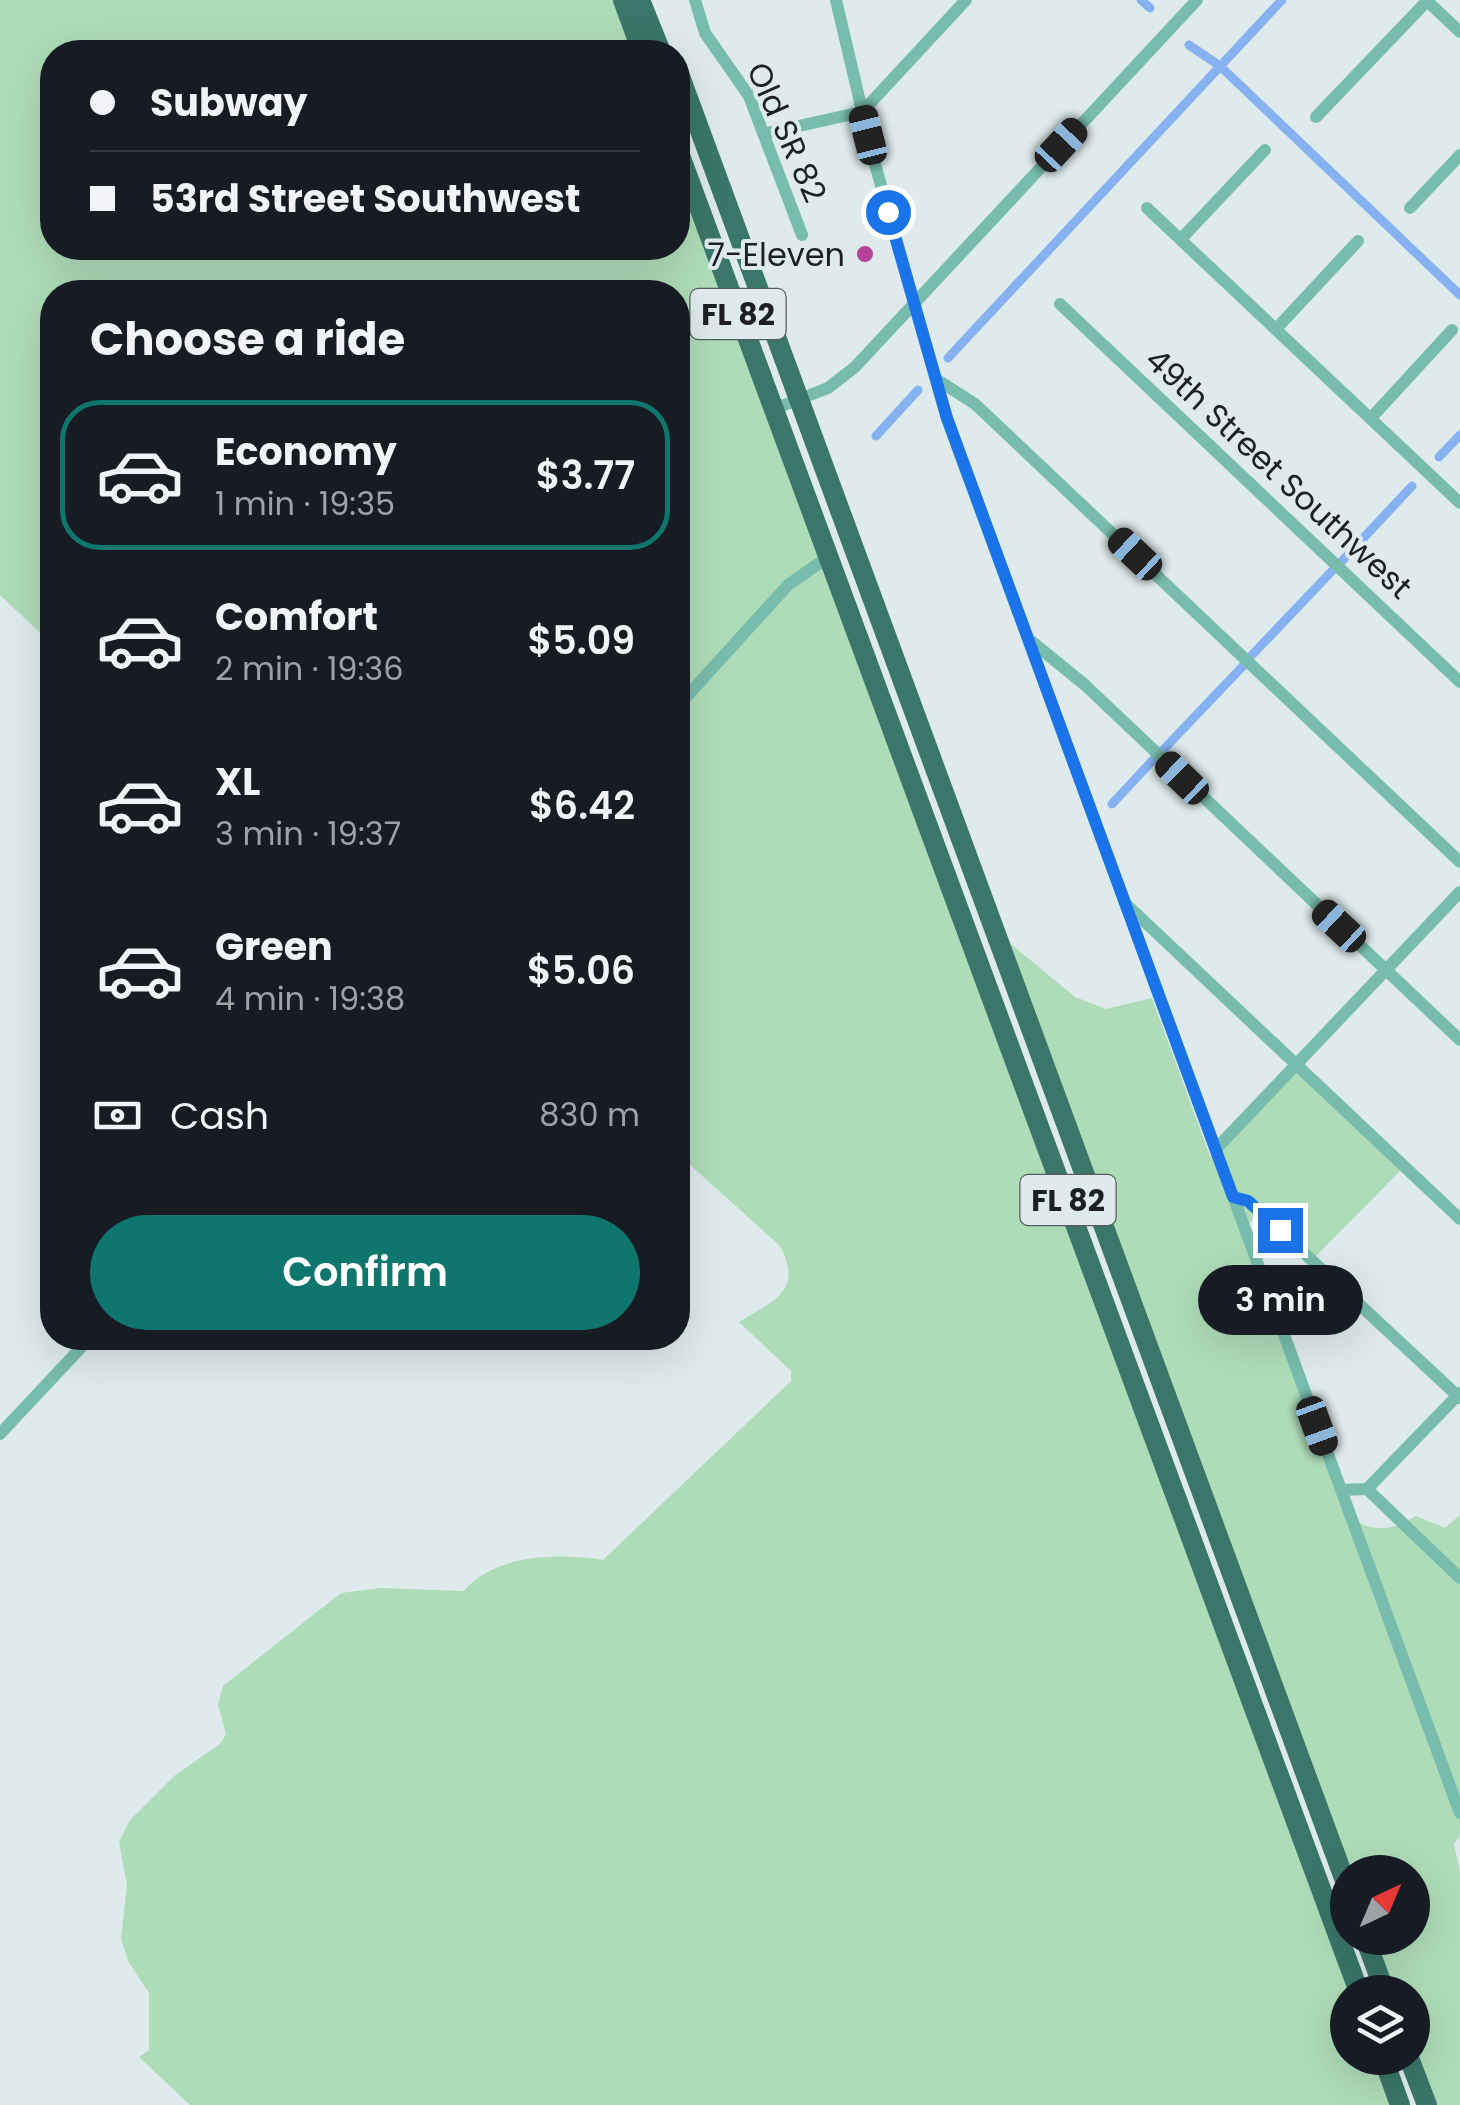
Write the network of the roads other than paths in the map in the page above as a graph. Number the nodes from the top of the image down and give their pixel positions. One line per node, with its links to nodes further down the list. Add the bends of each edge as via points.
1 (624, 0): 10 (highway)
2 (640, 0): 11 (highway)
3 (652, 0): 12 (highway)
4 (695, 0): 16 (street, Old SR 82, via 706,33 739,78)
5 (836, 0): 14 (street)
6 (966, 0): 14 (street)
7 (1197, 0): 25 (street)
8 (1427, 0): 9 (street); 15 (street)
9 (1460, 32)
10 (638, 40)
11 (656, 40)
12 (667, 40)
13 (690, 103): 30 (highway, FL 82)
14 (862, 112): 16 (street); 25 (street)
15 (1316, 117)
16 (763, 134): 22 (street, Old SR 82)
17 (1265, 150): 23 (street)
18 (1460, 155): 21 (street)
19 (690, 182): 31 (highway, FL 82)
20 (1147, 208): 23 (street)
21 (1410, 208)
22 (802, 235)
23 (1181, 239): 27 (street)
24 (1358, 241): 27 (street)
25 (914, 303): 29 (street); 30 (street, via 846,374)
26 (1060, 304): 36 (street, 49th Street Southwest)
27 (1276, 328): 32 (street)
28 (1452, 330): 32 (street)
29 (936, 379): 35 (street); 38 (street, via 975,404)
30 (800, 399): 31 (street); 52 (highway, FL 82)
31 (774, 409): 34 (highway, FL 82)
32 (1370, 418): 33 (street)
33 (1460, 503)
34 (828, 557): 37 (street, via 788,585); 53 (highway, FL 82)
35 (1029, 640): 40 (street); 41 (street)
36 (1460, 682)
37 (690, 693)
38 (1460, 862)
39 (1460, 892): 41 (street)
40 (1125, 903): 43 (street); 44 (street)
41 (1386, 970): 42 (street); 43 (street)
42 (1460, 1040)
43 (1296, 1065): 44 (street); 46 (street)
44 (1216, 1149): 45 (street)
45 (1233, 1197): 48 (street, via 1258,1209); 51 (street)
46 (1460, 1220)
47 (79, 1350): 49 (street)
48 (1459, 1395): 50 (street)
49 (0, 1434)
50 (1366, 1488): 51 (street); 54 (street)
51 (1341, 1490): 55 (street)
52 (1230, 1568): 53 (highway); 56 (highway, FL 82)
53 (1205, 1578): 57 (highway, FL 82)
54 (1460, 1578)
55 (1460, 1813)
56 (1336, 1855)
57 (1353, 1975)
58 (1389, 2075): 60 (highway)
59 (1416, 2075): 61 (highway)
60 (1400, 2105)
61 (1427, 2105)

